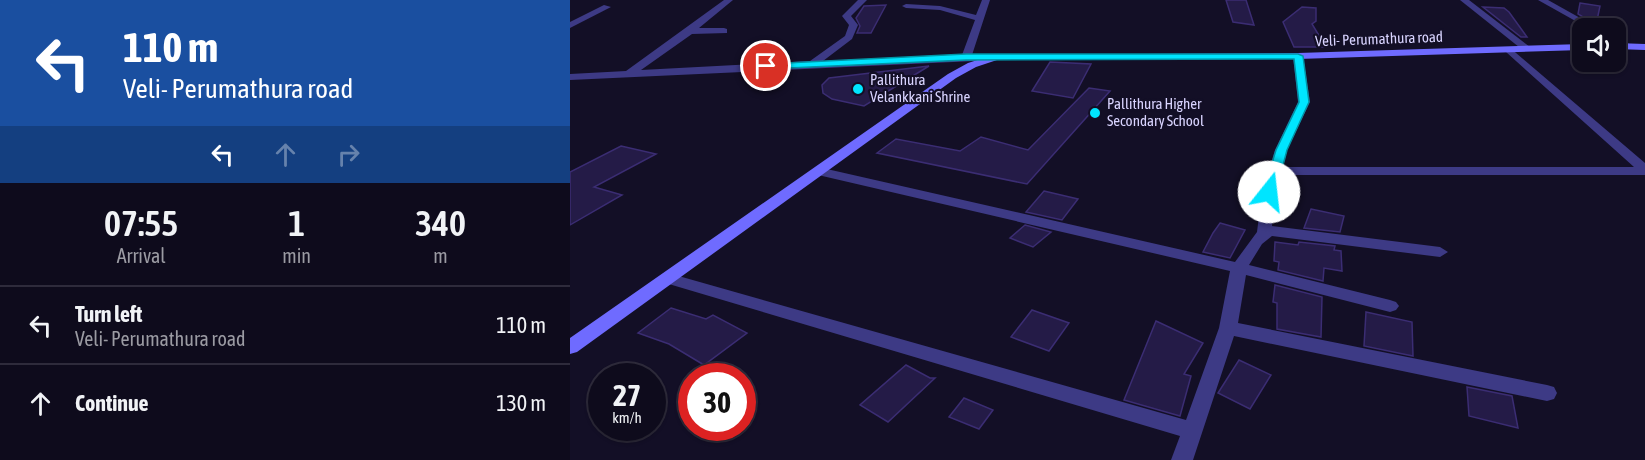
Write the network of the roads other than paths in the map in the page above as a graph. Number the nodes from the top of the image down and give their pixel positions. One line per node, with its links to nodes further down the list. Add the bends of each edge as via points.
1 (729, 0): 11 (street)
2 (863, 0): 21 (street, via 846,16 854,25 849,37)
3 (986, 0): 9 (street)
4 (1464, 0): 17 (street)
5 (1542, 0): 8 (street)
6 (906, 6): 9 (street, via 940,8)
7 (607, 7): 10 (street)
8 (1575, 18)
9 (981, 19): 19 (street)
10 (570, 25)
11 (690, 31): 12 (street); 22 (street)
12 (724, 31)
13 (1626, 46): 14 (main road)
14 (1645, 47)
15 (1572, 48): 17 (main road, Veli- Perumathura road)
16 (1509, 50): 17 (main road, Veli- Perumathura road); 18 (main road, Veli- Perumathura road); 28 (street)
17 (1527, 50)
18 (1298, 56): 20 (main road, Veli- Perumathura road); 27 (street, via 1304,102)
19 (966, 57): 20 (street); 21 (street)
20 (996, 57): 26 (main road, Veli- Perumathura road, via 952,76)
21 (812, 64): 22 (street)
22 (627, 75): 23 (street)
23 (594, 76): 24 (street); 25 (street)
24 (570, 77)
25 (570, 86)
26 (818, 171): 31 (street); 32 (main road, Veli- Perumathura road)
27 (1275, 171): 28 (street); 29 (street)
28 (1645, 171)
29 (1264, 233): 30 (street, via 1286,232); 31 (street)
30 (1440, 252)
31 (1239, 268): 33 (street); 34 (street)
32 (668, 278): 35 (main road, Veli- Perumathura road); 37 (street)
33 (1390, 306)
34 (1228, 328): 36 (street); 37 (street)
35 (570, 347)
36 (1547, 393)
37 (1191, 430): 38 (street)
38 (1182, 460)

